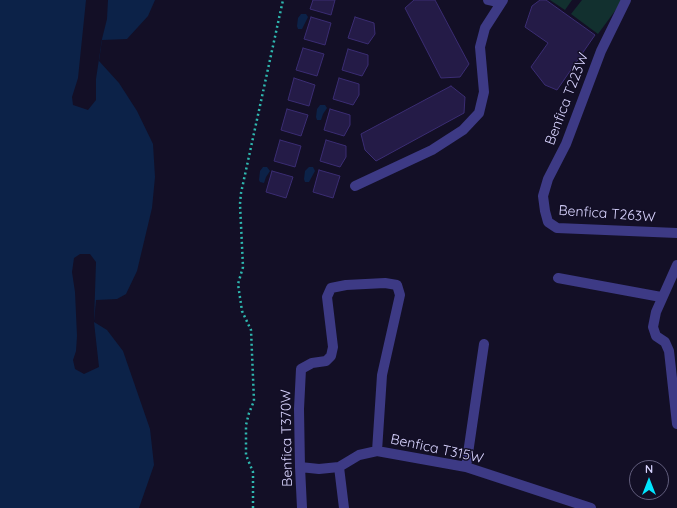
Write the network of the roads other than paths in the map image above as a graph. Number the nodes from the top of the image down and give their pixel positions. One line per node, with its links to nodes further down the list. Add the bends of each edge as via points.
1 (488, 0): 3 (street)
2 (626, 0): 5 (street, Benfica T223W, via 601,51 566,144 548,179 543,196)
3 (502, 1): 4 (street, via 485,28 480,47 484,92 479,113 463,130 432,150)
4 (354, 186)
5 (545, 211): 6 (street, Benfica T263W, via 548,222 557,228)
6 (677, 233)
7 (677, 265): 9 (street)
8 (558, 278): 9 (street)
9 (661, 298): 11 (street, via 653,326 656,336 665,342 669,351)
10 (484, 344): 16 (street)
11 (676, 400): 12 (street)
12 (677, 424)
13 (377, 451): 14 (street, Benfica T370W, via 382,375 400,295 397,285 385,282 331,288 327,297 333,347 331,356 326,361 301,368); 15 (street, Benfica T315W, via 359,455); 16 (street, Benfica T315W)
14 (300, 467): 15 (street, Benfica T315W, via 319,470); 17 (street, Benfica T370W)
15 (339, 467): 18 (street)
16 (466, 467): 19 (street, Benfica T315W)
17 (302, 508)
18 (344, 508)
19 (592, 508)

